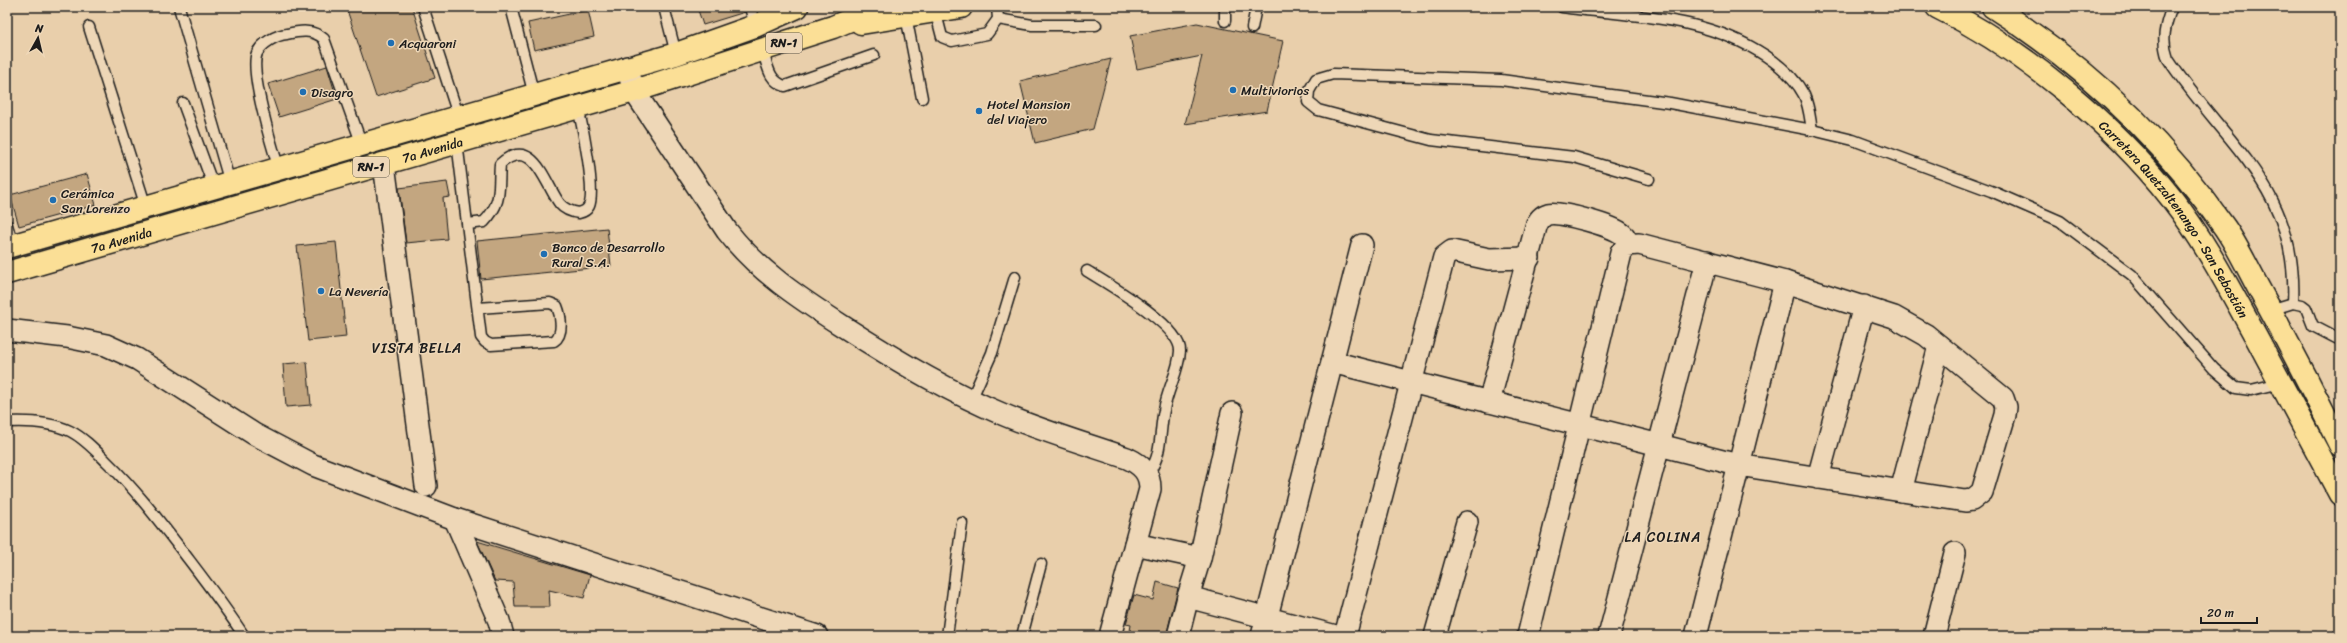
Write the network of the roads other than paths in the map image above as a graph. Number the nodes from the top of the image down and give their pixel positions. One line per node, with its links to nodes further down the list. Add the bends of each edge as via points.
1 (179, 7): 40 (lane)
2 (423, 7): 33 (lane)
3 (511, 7): 29 (lane)
4 (664, 7): 25 (lane)
5 (797, 7): 16 (main road, 7a Avenida / RN-1)
6 (881, 7): 21 (main road, RN-1)
7 (961, 7): 15 (main road)
8 (997, 7): 18 (lane)
9 (1225, 7): 19 (lane)
10 (1256, 7): 23 (lane)
11 (1562, 7): 34 (lane, via 1695,24 1751,46 1779,65 1792,78 1804,95 1810,111)
12 (1937, 7): 61 (main road, Carretera Quetzaltenango - San Sebastián, via 2019,56 2073,97 2131,153 2172,199 2217,265)
13 (1993, 7): 55 (main road, Carretera Quetzaltenango - San Sebastián, via 2027,29 2086,74 2139,122 2184,174 2226,230)
14 (2172, 7): 52 (lane, via 2165,24 2163,39 2168,59 2258,174 2274,202 2289,246 2294,280)
15 (935, 10): 17 (main road); 18 (lane, via 942,37 952,41 987,34)
16 (753, 16): 25 (main road, 7a Avenida / RN-1)
17 (906, 16): 21 (main road); 30 (lane)
18 (998, 18): 20 (lane, via 1032,25)
19 (1225, 21)
20 (1096, 25)
21 (833, 27): 24 (main road, 7a Avenida / RN-1)
22 (88, 28): 41 (lane)
23 (1252, 28)
24 (762, 50): 26 (lane, via 771,76 776,83 785,86); 28 (main road, 7a Avenida / RN-1)
25 (676, 54): 27 (main road, 7a Avenida / RN-1)
26 (874, 55)
27 (627, 67): 28 (street); 29 (main road, 7a Avenida / RN-1)
28 (634, 91): 32 (main road, 7a Avenida / RN-1); 62 (street, via 727,231 757,265 877,348)
29 (534, 95): 33 (main road, 7a Avenida / RN-1)
30 (922, 98)
31 (183, 103): 40 (lane, via 207,166)
32 (578, 106): 35 (main road, 7a Avenida / RN-1); 42 (lane, via 591,191 589,206 585,211 579,213 566,209 560,204 540,168 531,159 512,156 500,164 500,187 494,211 484,222)
33 (459, 118): 36 (main road, 7a Avenida / RN-1)
34 (1812, 130): 39 (lane, via 1670,103 1502,80 1333,74 1316,79 1308,91 1308,102 1318,110 1431,140 1574,157); 61 (lane, via 1868,146 1991,191 2060,221 2132,275 2214,370 2236,388 2251,390)
35 (457, 142): 37 (main road, 7a Avenida / RN-1); 42 (lane)
36 (362, 145): 38 (main road, 7a Avenida / RN-1); 38 (lane, via 324,38 311,31 285,34 263,44 254,66)
37 (384, 164): 49 (main road, 7a Avenida / RN-1); 72 (street)
38 (279, 169): 40 (main road, 7a Avenida / RN-1)
39 (1649, 179)
40 (222, 186): 41 (main road, 7a Avenida / RN-1)
41 (146, 208): 43 (main road, 7a Avenida / RN-1)
42 (468, 224): 54 (lane)
43 (9, 239)
44 (1362, 245): 59 (street)
45 (1627, 245): 46 (street, via 1625,236 1617,230 1554,213 1547,214 1538,222); 47 (street, via 1634,243); 66 (street, via 1621,253)
46 (1529, 258): 60 (street, via 1489,259 1452,251 1446,254); 63 (street)
47 (1707, 262): 51 (street); 67 (street)
48 (1087, 271): 70 (lane, via 1155,317 1179,343 1178,360 1164,409 1161,444 1157,460)
49 (7, 274)
50 (1016, 277): 62 (lane, via 990,359)
51 (1785, 282): 53 (street); 69 (street)
52 (2293, 303): 55 (lane); 57 (lane, via 2306,308 2313,326)
53 (1864, 306): 58 (street, via 1912,326); 71 (street)
54 (478, 308): 54 (lane, via 481,337 491,345 554,341 561,332 557,306 550,304)
55 (2270, 310): 68 (main road, Carretera Quetzaltenango - San Sebastián)
56 (7, 330): 75 (street, via 68,337 106,345 137,359 254,434 313,465)
57 (2340, 340)
58 (1939, 346): 73 (street); 73 (street, via 2003,398 2005,415 1982,492 1978,497 1964,501)
59 (1332, 362): 60 (street); 83 (street)
60 (1412, 383): 63 (street); 92 (street)
61 (2280, 383): 74 (main road, Carretera Quetzaltenango - San Sebastián)
62 (971, 400): 70 (street, via 1003,415 1136,462)
63 (1489, 402): 66 (street)
64 (1232, 413): 80 (street)
65 (7, 422): 84 (lane, via 28,421 70,431 92,448 152,512 220,599)
66 (1580, 425): 67 (street); 94 (street)
67 (1658, 445): 69 (street); 95 (street)
68 (2340, 445)
69 (1738, 465): 71 (street); 96 (street)
70 (1148, 474): 78 (street, via 1150,489)
71 (1818, 478): 73 (street)
72 (426, 486)
73 (1901, 491)
74 (2340, 494)
75 (455, 519): 85 (street); 86 (street)
76 (1467, 522): 93 (street)
77 (962, 523): 87 (lane)
78 (1135, 544): 80 (street); 89 (street)
79 (1955, 553): 97 (street)
80 (1200, 558): 82 (street)
81 (1041, 564): 88 (lane)
82 (1188, 597): 83 (street); 90 (street)
83 (1265, 627): 91 (street)
84 (244, 636)
85 (503, 636)
86 (817, 636)
87 (947, 636)
88 (1022, 636)
89 (1110, 636)
90 (1178, 636)
91 (1336, 636)
92 (1345, 636)
93 (1435, 636)
94 (1528, 636)
95 (1609, 636)
96 (1696, 636)
97 (1934, 636)

